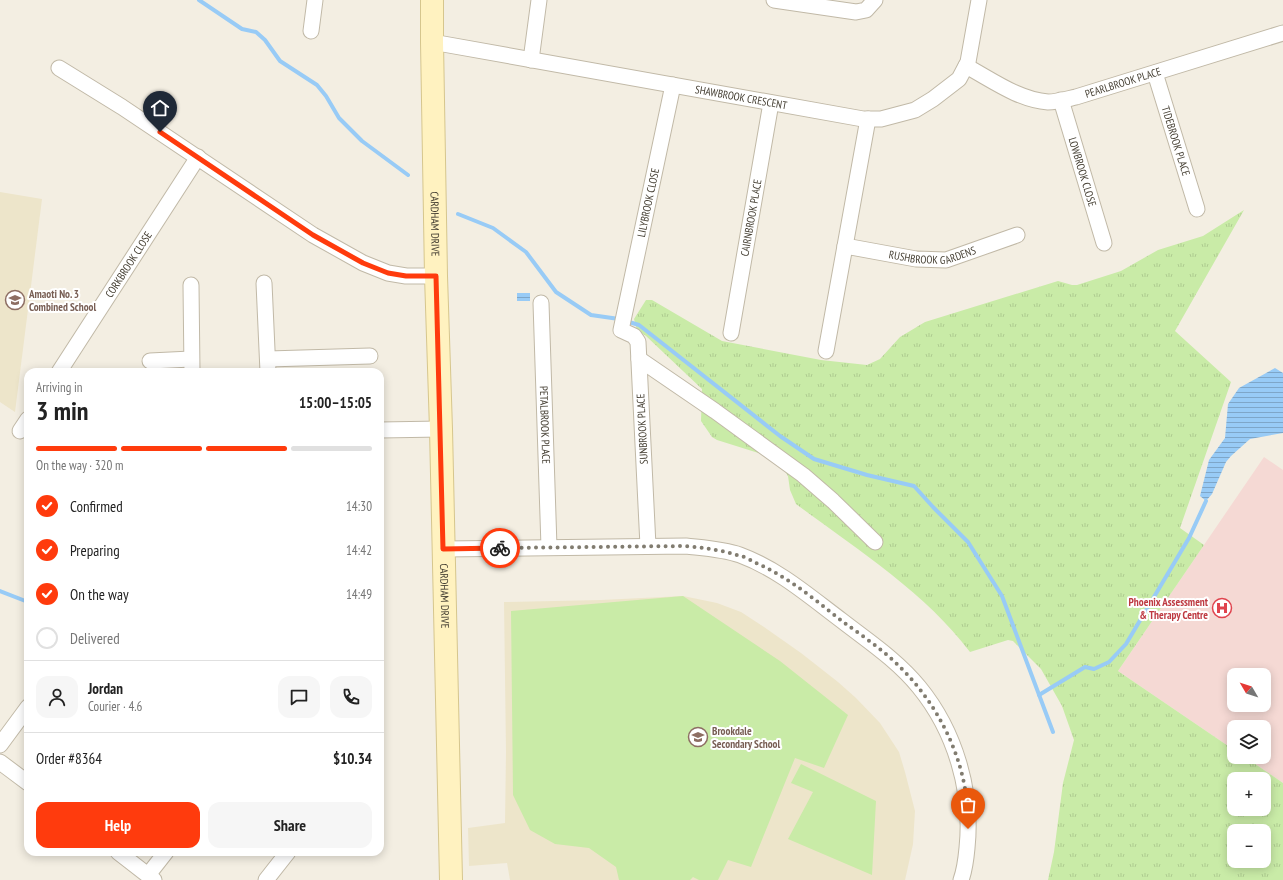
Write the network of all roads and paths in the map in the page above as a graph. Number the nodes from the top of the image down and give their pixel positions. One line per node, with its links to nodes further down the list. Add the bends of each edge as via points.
1 (315, 0): 7 (street)
2 (432, 0): 9 (street, CARDHAM DRIVE)
3 (539, 0): 10 (street)
4 (776, 0): 5 (street, via 856,12 866,10)
5 (874, 0)
6 (979, 0): 11 (street, SHAWBROOK CRESCENT)
7 (311, 32)
8 (1283, 33): 13 (street, PEARLBROOK PLACE)
9 (432, 42): 10 (street, SHAWBROOK CRESCENT); 23 (street, CARDHAM DRIVE)
10 (531, 60): 14 (street, SHAWBROOK CRESCENT)
11 (966, 66): 15 (street, PEARLBROOK PLACE, via 1021,95 1050,102); 17 (street, SHAWBROOK CRESCENT, via 958,79 933,100 915,110 881,120)
12 (59, 68): 18 (street)
13 (1155, 73): 15 (street, PEARLBROOK PLACE); 19 (street, TIDEBROOK PLACE)
14 (673, 85): 16 (street, SHAWBROOK CRESCENT); 27 (street, LILYBROOK CLOSE)
15 (1061, 100): 21 (street, LOWBROOK CLOSE)
16 (771, 103): 17 (street, SHAWBROOK CRESCENT); 28 (street, CAIRNBROOK PLACE)
17 (868, 119): 22 (street)
18 (198, 157): 23 (street, via 313,235 363,263 388,273); 35 (street, CORKBROOK CLOSE)
19 (1197, 209)
20 (1017, 235): 22 (street, RUSHBROOK GARDENS, via 946,260 916,259)
21 (1104, 243)
22 (845, 246): 29 (street)
23 (436, 276): 36 (street, CARDHAM DRIVE)
24 (264, 283): 34 (street)
25 (191, 284): 33 (street)
26 (541, 303): 40 (street, PETALBROOK PLACE)
27 (624, 321): 31 (street, SUNBROOK PLACE, via 621,330 634,336 638,342)
28 (731, 333)
29 (826, 352)
30 (370, 356): 34 (street)
31 (638, 359): 38 (street, via 803,475); 39 (street, SUNBROOK PLACE)
32 (150, 361): 33 (street)
33 (191, 366)
34 (268, 366)
35 (62, 368)
36 (441, 429): 37 (street); 41 (street, CARDHAM DRIVE)
37 (384, 430)
38 (875, 542)
39 (648, 546): 40 (street); 52 (street, via 715,549 739,555 768,568 794,584 879,650 918,686 944,725 962,772 966,793 968,839 965,870)
40 (550, 547): 41 (street)
41 (443, 549): 51 (street, CARDHAM DRIVE)
42 (24, 712): 43 (street)
43 (0, 745)
44 (0, 762): 45 (street)
45 (24, 780)
46 (123, 856): 49 (street)
47 (164, 856): 49 (street)
48 (285, 856): 50 (street)
49 (151, 878)
50 (266, 880)
51 (451, 880)
52 (961, 880)

